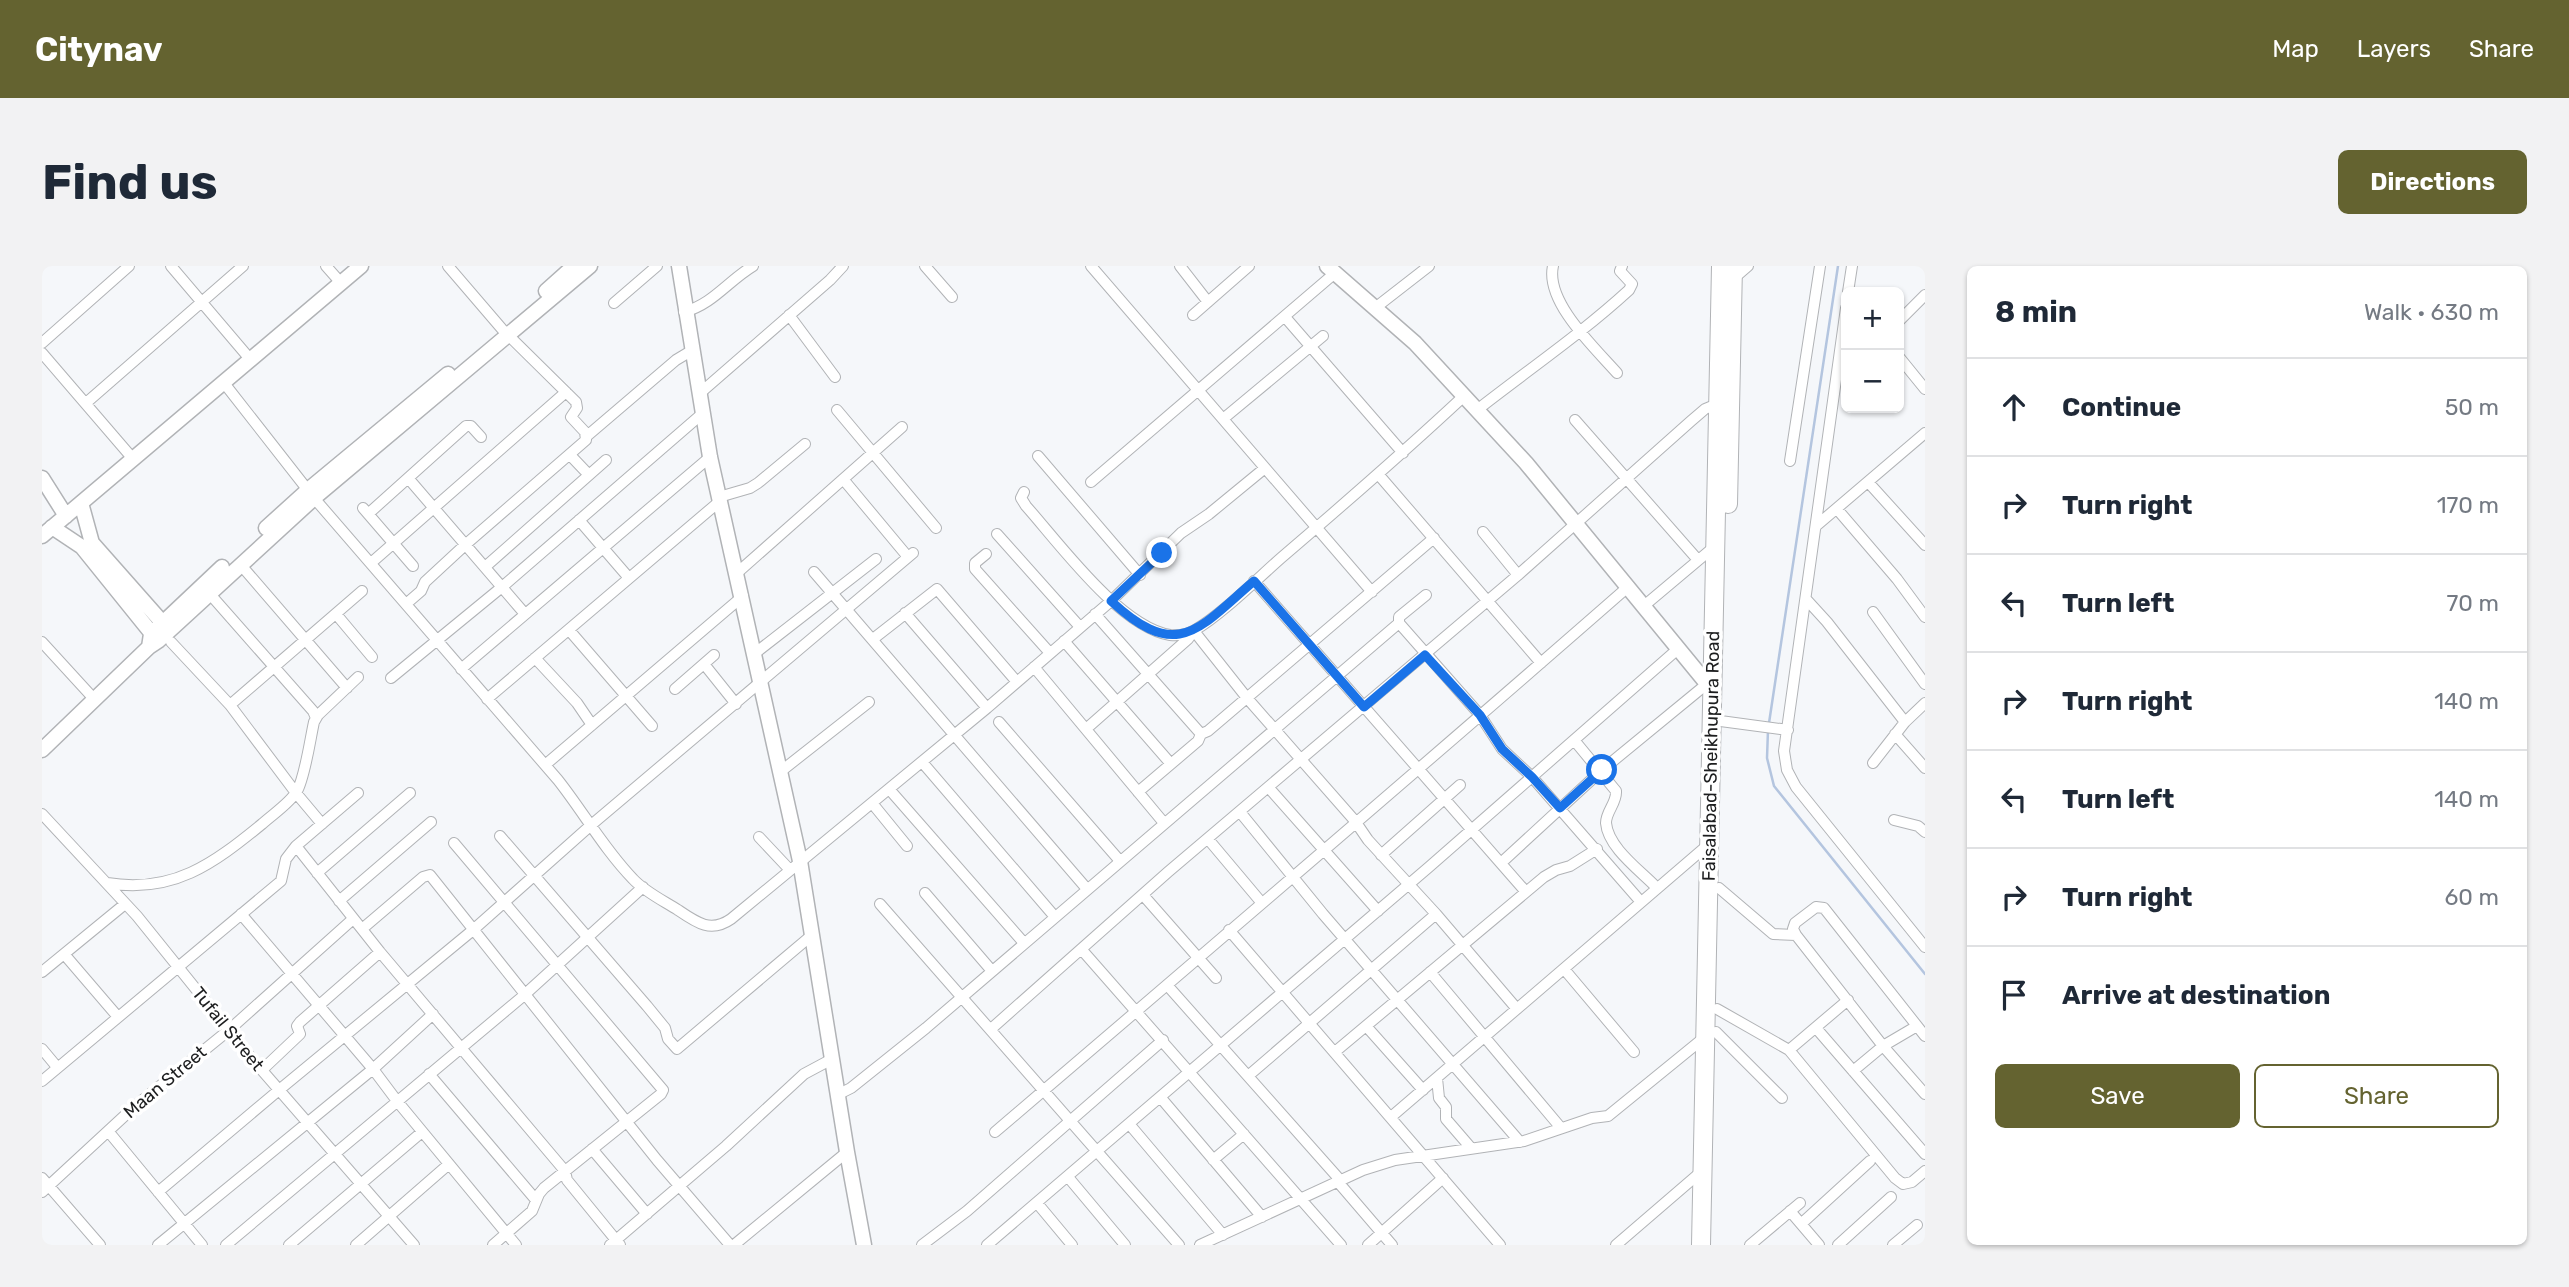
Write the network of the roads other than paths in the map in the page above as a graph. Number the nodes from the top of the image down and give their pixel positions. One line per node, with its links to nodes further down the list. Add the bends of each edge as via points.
1 (129, 266): 41 (street)
2 (171, 266): 29 (street)
3 (243, 266): 29 (street)
4 (326, 266): 25 (street)
5 (361, 266): 25 (street)
6 (448, 266): 38 (street)
7 (574, 266): 38 (street)
8 (590, 266): 38 (street)
9 (657, 266): 31 (street)
10 (679, 266): 33 (street)
11 (752, 266): 33 (street, via 714,298)
12 (843, 266): 35 (street)
13 (925, 266): 28 (street)
14 (1091, 266): 52 (street)
15 (1180, 266): 30 (street)
16 (1249, 266): 30 (street)
17 (1429, 266): 32 (street)
18 (1553, 266): 39 (street, via 1559,298)
19 (1622, 266): 39 (street, via 1620,271 1632,287)
20 (1748, 266): 24 (street)
21 (1820, 266): 75 (street)
22 (1852, 266): 26 (street)
23 (1331, 269): 32 (street); 37 (street)
24 (1728, 270): 57 (highway, Faisalabad-Sheikhupura Road); 185 (highway, Faisalabad-Sheikhupura Road)
25 (341, 283): 46 (street)
26 (1849, 287)
27 (1925, 295): 36 (street)
28 (951, 297)
29 (201, 302): 46 (street); 56 (street)
30 (1208, 302): 34 (street)
31 (614, 303)
32 (1375, 308): 55 (street)
33 (684, 312): 44 (street)
34 (1193, 315)
35 (789, 316): 49 (street); 54 (street)
36 (1904, 316)
37 (1285, 317): 43 (street); 52 (street)
38 (506, 332): 53 (street); 86 (street)
39 (1581, 332): 48 (street); 59 (street)
40 (1324, 336): 43 (street)
41 (42, 343)
42 (1841, 344): 94 (street)
43 (1311, 347): 61 (street); 69 (street)
44 (691, 351): 54 (street); 65 (street)
45 (42, 353): 56 (street)
46 (250, 359): 50 (street)
47 (1904, 363): 51 (street)
48 (1617, 373)
49 (835, 377)
50 (225, 383): 73 (street); 86 (street)
51 (1925, 389)
52 (1199, 391): 61 (street); 83 (street)
53 (566, 392): 65 (street, via 577,405 571,417); 89 (street)
54 (699, 394): 60 (street)
55 (1464, 396): 59 (street); 69 (street)
56 (86, 403): 73 (street)
57 (1717, 404): 80 (street, via 1705,409); 104 (highway, Faisalabad-Sheikhupura Road)
58 (837, 410): 68 (street)
59 (1477, 410): 93 (street)
60 (703, 413): 72 (street); 92 (street)
61 (1223, 419): 76 (street)
62 (1575, 419): 80 (street)
63 (902, 428): 68 (street)
64 (1925, 433): 84 (street)
65 (587, 436): 70 (street)
66 (481, 437): 79 (street, via 466,426)
67 (805, 444): 87 (street, via 750,488)
68 (873, 453): 82 (street); 96 (street)
69 (1403, 453): 77 (street)
70 (570, 455): 78 (street); 102 (street)
71 (1038, 456): 115 (street)
72 (710, 457): 87 (street); 105 (street)
73 (134, 460): 88 (street)
74 (606, 460): 78 (street)
75 (1790, 461)
76 (1265, 468): 95 (street); 115 (street, via 1181,533)
77 (1378, 474): 95 (street); 100 (street)
78 (589, 475): 112 (street)
79 (408, 478): 89 (street); 101 (street, via 365,511)
80 (1628, 478): 93 (street); 108 (street)
81 (42, 479): 91 (street)
82 (843, 479): 114 (street); 132 (street, via 911,555)
83 (1091, 482)
84 (1868, 482): 90 (street); 103 (street)
85 (1024, 492): 128 (street, via 1023,502)
86 (311, 494): 109 (street); 110 (street); 143 (street)
87 (720, 499): 114 (street); 117 (street)
88 (81, 503): 91 (street); 143 (street, via 92,543)
89 (434, 508): 101 (street); 102 (street)
90 (1837, 509): 94 (street); 138 (street)
91 (66, 516): 98 (street)
92 (579, 520): 105 (street); 120 (street)
93 (1577, 523): 116 (street); 119 (street)
94 (1816, 526): 127 (street)
95 (1317, 527): 118 (street); 122 (street)
96 (936, 528)
97 (1483, 532): 116 (street)
98 (44, 534): 143 (street, via 82,547)
99 (997, 534): 140 (street)
100 (1434, 538): 122 (street); 129 (street)
101 (393, 543): 109 (street); 111 (street)
102 (465, 545): 112 (street); 130 (street)
103 (1925, 545)
104 (1715, 546): 108 (street); 169 (highway, Faisalabad-Sheikhupura Road)
105 (603, 547): 117 (street); 136 (street)
106 (986, 554): 151 (street, via 975,569)
107 (876, 559): 124 (street)
108 (1698, 560): 131 (street)
109 (370, 563): 130 (street)
110 (240, 564): 123 (street); 145 (street)
111 (413, 566)
112 (485, 567): 120 (street)
113 (814, 572): 124 (street)
114 (737, 573): 126 (street)
115 (1140, 575): 128 (street)
116 (1518, 575): 129 (street)
117 (629, 578): 141 (street)
118 (1254, 581): 142 (street); 149 (street)
119 (1629, 586): 131 (street); 157 (street)
120 (502, 587): 136 (street); 146 (street)
121 (362, 591): 135 (street)
122 (1372, 592): 149 (street)
123 (209, 593): 143 (street); 159 (street)
124 (833, 594): 132 (street); 152 (street)
125 (1426, 595): 139 (street, via 1400,616)
126 (743, 596): 152 (street); 172 (street)
127 (1806, 599): 187 (street); 192 (street)
128 (1111, 601): 137 (street); 142 (street, via 1153,630 1171,635)
129 (1487, 601): 154 (street); 157 (street)
130 (406, 604): 146 (street)
131 (1645, 605): 150 (street)
132 (847, 610): 144 (street); 167 (street)
133 (1872, 612): 168 (street)
134 (905, 613): 144 (street); 166 (street, via 939,590); 182 (street)
135 (336, 614): 145 (street); 155 (street)
136 (525, 614): 161 (street)
137 (1095, 614): 140 (street); 162 (street)
138 (1925, 617)
139 (1399, 623): 154 (street); 163 (street)
140 (1080, 627): 147 (street)
141 (569, 630): 156 (street); 172 (street)
142 (1194, 631): 162 (street); 173 (street)
143 (160, 636): 175 (street); 179 (street)
144 (873, 639): 195 (street)
145 (307, 640): 159 (street); 170 (street)
146 (436, 640): 161 (street); 165 (street)
147 (1064, 641): 151 (street); 177 (street)
148 (42, 642): 175 (street)
149 (1310, 644): 163 (street); 173 (street)
150 (1679, 648): 169 (street); 196 (street)
151 (1050, 653): 160 (street)
152 (754, 654): 167 (street)
153 (714, 655): 158 (street)
154 (1425, 655): 181 (street); 183 (street)
155 (372, 657)
156 (535, 658): 174 (street); 188 (street)
157 (1541, 663): 183 (street)
158 (704, 664): 171 (street); 178 (street)
159 (275, 666): 179 (street); 184 (street)
160 (1034, 667): 166 (street); 190 (street)
161 (461, 669): 174 (street)
162 (1148, 674): 177 (street); 193 (street)
163 (1337, 676): 181 (street); 191 (street)
164 (358, 677): 170 (street)
165 (391, 678)
166 (1017, 682): 182 (street)
167 (759, 684): 178 (street); 205 (street)
168 (1925, 684)
169 (1710, 687): 185 (highway, Faisalabad-Sheikhupura Road); 206 (street)
170 (347, 688): 184 (street)
171 (675, 689)
172 (626, 696): 188 (street); 189 (street)
173 (1247, 698): 191 (street); 193 (street)
174 (487, 699): 202 (street)
175 (95, 700): 197 (street)
176 (869, 702): 205 (street)
177 (1118, 702): 190 (street); 201 (street)
178 (736, 704): 225 (street)
179 (230, 705): 212 (street)
180 (1924, 705): 187 (street)
181 (1364, 707): 198 (street); 204 (street)
182 (987, 708): 195 (street)
183 (1480, 715): 204 (street); 207 (street, via 1502,749)
184 (316, 718): 212 (street)
185 (1718, 721): 192 (street); 232 (highway, Faisalabad-Sheikhupura Road); 248 (highway, Faisalabad-Sheikhupura Road)
186 (999, 722): 238 (street)
187 (1905, 722): 194 (street)
188 (592, 725): 202 (street)
189 (652, 726)
190 (1086, 729): 211 (street)
191 (1274, 729): 198 (street); 223 (street)
192 (1783, 730): 273 (street, via 1790,778)
193 (1201, 734): 201 (street)
194 (1895, 734): 200 (street); 203 (street)
195 (955, 735): 199 (street); 249 (street)
196 (1574, 740): 206 (street); 207 (street)
197 (42, 750)
198 (1301, 761): 209 (street); 221 (street)
199 (922, 762): 210 (street); 262 (street)
200 (1873, 763)
201 (1171, 764): 211 (street)
202 (545, 765): 225 (street)
203 (1925, 768)
204 (1416, 769): 215 (street); 221 (street)
205 (780, 772): 240 (street)
206 (1601, 772): 217 (street); 247 (street, via 1616,796 1607,817 1609,832)
207 (1532, 777): 217 (street); 226 (street)
208 (1460, 785): 215 (street)
209 (1269, 788): 218 (street); 235 (street)
210 (889, 789): 216 (street); 271 (street)
211 (1138, 792): 223 (street)
212 (296, 793): 224 (street); 244 (street, via 245,838 187,876 128,887)
213 (358, 793): 224 (street)
214 (410, 793): 241 (street)
215 (1444, 800): 226 (street); 237 (street)
216 (872, 803): 234 (street); 240 (street)
217 (1560, 808): 236 (street); 239 (street)
218 (1240, 812): 230 (street); 243 (street)
219 (42, 814): 244 (street, Tufail Street)
220 (1894, 820): 227 (street)
221 (1355, 821): 235 (street); 237 (street)
222 (431, 822): 253 (street)
223 (1164, 823): 238 (street)
224 (323, 824): 233 (street)
225 (590, 826): 242 (street); 246 (street)
226 (1471, 831): 239 (street); 245 (street)
227 (1925, 832)
228 (500, 836): 242 (street)
229 (759, 837): 240 (street)
230 (1208, 839): 252 (street); 254 (street)
231 (454, 843): 256 (street)
232 (1709, 843): 247 (street); 306 (highway, Faisalabad-Sheikhupura Road)
233 (296, 846): 241 (street); 260 (street, via 286,859 281,881)
234 (907, 846)
235 (1323, 849): 243 (street); 259 (street)
236 (1597, 849): 250 (street); 255 (street)
237 (1381, 855): 245 (street)
238 (1120, 861): 249 (street)
239 (1501, 863): 250 (street)
240 (795, 865): 246 (street, via 732,919 712,928); 268 (street)
241 (317, 873): 253 (street)
242 (535, 875): 256 (street); 267 (street)
243 (1292, 875): 254 (street); 270 (street)
244 (106, 883): 257 (street, Tufail Street)
245 (1409, 885): 259 (street); 261 (street)
246 (643, 887): 267 (street)
247 (1657, 888): 255 (street)
248 (1719, 888): 269 (street, via 1773,934); 296 (highway, Faisalabad-Sheikhupura Road)
249 (1087, 890): 262 (street)
250 (1526, 892): 272 (street)
251 (925, 893): 282 (street)
252 (1143, 895): 274 (street); 277 (street)
253 (339, 901): 263 (street)
254 (1261, 902): 266 (street)
255 (1642, 902): 281 (street)
256 (504, 903): 265 (street); 278 (street)
257 (125, 904): 276 (street); 279 (street, Tufail Street)
258 (880, 904): 291 (street)
259 (1378, 911): 270 (street)
260 (241, 914): 279 (street); 285 (street)
261 (1436, 914): 272 (street); 280 (street)
262 (1055, 917): 271 (street)
263 (353, 919): 264 (street); 285 (street, Maan Street)
264 (362, 929): 265 (street, via 428,875); 275 (street)
265 (473, 930): 287 (street); 290 (street)
266 (1229, 930): 277 (street); 289 (street)
267 (588, 935): 268 (street, via 677,1049); 278 (street)
268 (812, 935): 318 (street)
269 (1796, 935): 293 (street); 302 (street, via 1794,923 1816,907 1824,908)
270 (1346, 939): 280 (street); 289 (street)
271 (1024, 943): 282 (street)
272 (1462, 946): 284 (street); 295 (street)
273 (1925, 947)
274 (1082, 950): 297 (street); 304 (street)
275 (380, 952): 287 (street); 294 (street)
276 (65, 954): 283 (street); 299 (street)
277 (1198, 957): 286 (street); 288 (street)
278 (557, 964): 290 (street); 339 (street, via 663,1090)
279 (178, 967): 299 (street); 305 (street, Tufail Street)
280 (1372, 969): 292 (street); 300 (street)
281 (1564, 969): 295 (street); 317 (street)
282 (992, 971): 291 (street)
283 (42, 972)
284 (1430, 972): 292 (street); 309 (street)
285 (292, 974): 294 (street); 305 (street, Maan Street)
286 (1216, 978)
287 (408, 985): 298 (street); 307 (street)
288 (1167, 985): 297 (street); 311 (street)
289 (1284, 992): 300 (street); 311 (street)
290 (526, 994): 313 (street); 339 (street)
291 (962, 996): 304 (street); 333 (street)
292 (1398, 999): 301 (street); 319 (street)
293 (1848, 1000): 303 (street); 312 (street)
294 (319, 1006): 307 (street); 322 (street, via 298,1024 300,1034)
295 (1517, 1009): 309 (street)
296 (1717, 1009): 306 (highway, Faisalabad-Sheikhupura Road); 315 (street)
297 (1137, 1012): 310 (street); 330 (street)
298 (433, 1014): 313 (street); 321 (street)
299 (118, 1017): 320 (street)
300 (1310, 1023): 316 (street); 326 (street)
301 (1366, 1026): 316 (street); 331 (street)
302 (1917, 1026): 308 (street); 312 (street)
303 (1815, 1028): 315 (street); 323 (street)
304 (991, 1029): 330 (street)
305 (229, 1030): 322 (street, Tufail Street); 343 (street, Maan Street)
306 (1711, 1035): 335 (street); 342 (street, via 1614,1112); 359 (highway, Faisalabad-Sheikhupura Road); 407 (highway, Faisalabad-Sheikhupura Road)
307 (345, 1036): 321 (street); 329 (street)
308 (1925, 1036)
309 (1485, 1037): 319 (street); 342 (street)
310 (1163, 1041): 324 (street); 338 (street)
311 (1221, 1046): 324 (street); 326 (street)
312 (1884, 1046): 323 (street); 332 (street)
313 (461, 1048): 325 (street); 358 (street)
314 (42, 1049): 320 (street)
315 (1789, 1050): 360 (street, via 1895,1178 1903,1184 1912,1182)
316 (1336, 1051): 337 (street)
317 (1634, 1052)
318 (832, 1059): 333 (street); 366 (street, via 804,1074)
319 (1454, 1063): 327 (street); 347 (street)
320 (57, 1067): 328 (street)
321 (373, 1069): 336 (street); 340 (street)
322 (262, 1070): 329 (street, Tufail Street)
323 (1853, 1071): 353 (street)
324 (1191, 1072): 334 (street); 346 (street)
325 (429, 1074): 336 (street); 370 (street)
326 (1248, 1076): 363 (street)
327 (1437, 1078): 331 (street); 348 (street, via 1446,1119)
328 (42, 1081)
329 (279, 1090): 340 (street, Tufail Street); 367 (street)
330 (1044, 1090): 338 (street); 345 (street)
331 (1423, 1090): 337 (street)
332 (1925, 1094)
333 (838, 1095): 350 (street)
334 (1161, 1098): 341 (street); 355 (street)
335 (1782, 1098)
336 (397, 1101): 344 (street); 352 (street)
337 (1391, 1117): 354 (street)
338 (1070, 1120): 351 (street); 396 (street)
339 (626, 1122): 349 (street); 366 (street)
340 (307, 1123): 352 (street, Tufail Street); 377 (street)
341 (1130, 1125): 351 (street); 382 (street)
342 (1561, 1128): 347 (street)
343 (108, 1131): 364 (street, Maan Street); 367 (street)
344 (422, 1132): 357 (street); 365 (street)
345 (995, 1132)
346 (1244, 1134): 355 (street); 369 (street)
347 (1520, 1142): 348 (street)
348 (1471, 1148): 354 (street)
349 (592, 1149): 358 (street); 374 (street)
350 (847, 1152): 394 (street); 395 (street)
351 (1097, 1152): 361 (street); 400 (street)
352 (334, 1154): 365 (street, Tufail Street); 388 (street)
353 (1925, 1154)
354 (1423, 1155): 362 (street); 363 (street, via 1387,1162)
355 (1213, 1160): 376 (street)
356 (1870, 1161): 378 (street)
357 (449, 1164): 375 (street); 380 (street)
358 (565, 1171): 370 (street); 384 (street, via 566,1181)
359 (1702, 1171): 405 (street); 406 (highway, Faisalabad-Sheikhupura Road)
360 (1925, 1171)
361 (1068, 1177): 371 (street); 399 (street)
362 (1443, 1178): 381 (street); 385 (street)
363 (1339, 1182): 369 (street); 381 (street)
364 (44, 1185): 383 (street)
365 (360, 1185): 375 (street, Tufail Street); 389 (street)
366 (680, 1186): 374 (street); 394 (street)
367 (158, 1192): 377 (street)
368 (1891, 1198): 410 (street)
369 (1301, 1199): 376 (street); 402 (street)
370 (536, 1200): 380 (street, via 532,1211)
371 (1037, 1203): 397 (street); 398 (street)
372 (1800, 1203): 373 (street)
373 (1790, 1211): 378 (street); 408 (street)
374 (647, 1214): 384 (street)
375 (389, 1217): 390 (street); 391 (street, Tufail Street)
376 (1262, 1217): 382 (street)
377 (185, 1224): 386 (street); 387 (street)
378 (1801, 1224): 409 (street)
379 (1917, 1225): 411 (street)
380 (506, 1233): 392 (street); 393 (street)
381 (1382, 1233): 403 (street); 404 (street)
382 (1223, 1235): 401 (street)
383 (94, 1243)
384 (615, 1243)
385 (1495, 1243)
386 (158, 1245)
387 (202, 1245)
388 (226, 1245)
389 (289, 1245)
390 (356, 1245)
391 (414, 1245)
392 (493, 1245)
393 (516, 1245)
394 (732, 1245)
395 (864, 1245)
396 (922, 1245)
397 (987, 1245)
398 (1072, 1245)
399 (1125, 1245)
400 (1179, 1245)
401 (1200, 1245)
402 (1341, 1245)
403 (1368, 1245)
404 (1392, 1245)
405 (1616, 1245)
406 (1701, 1245)
407 (1712, 1245)
408 (1750, 1245)
409 (1819, 1245)
410 (1838, 1245)
411 (1893, 1245)

